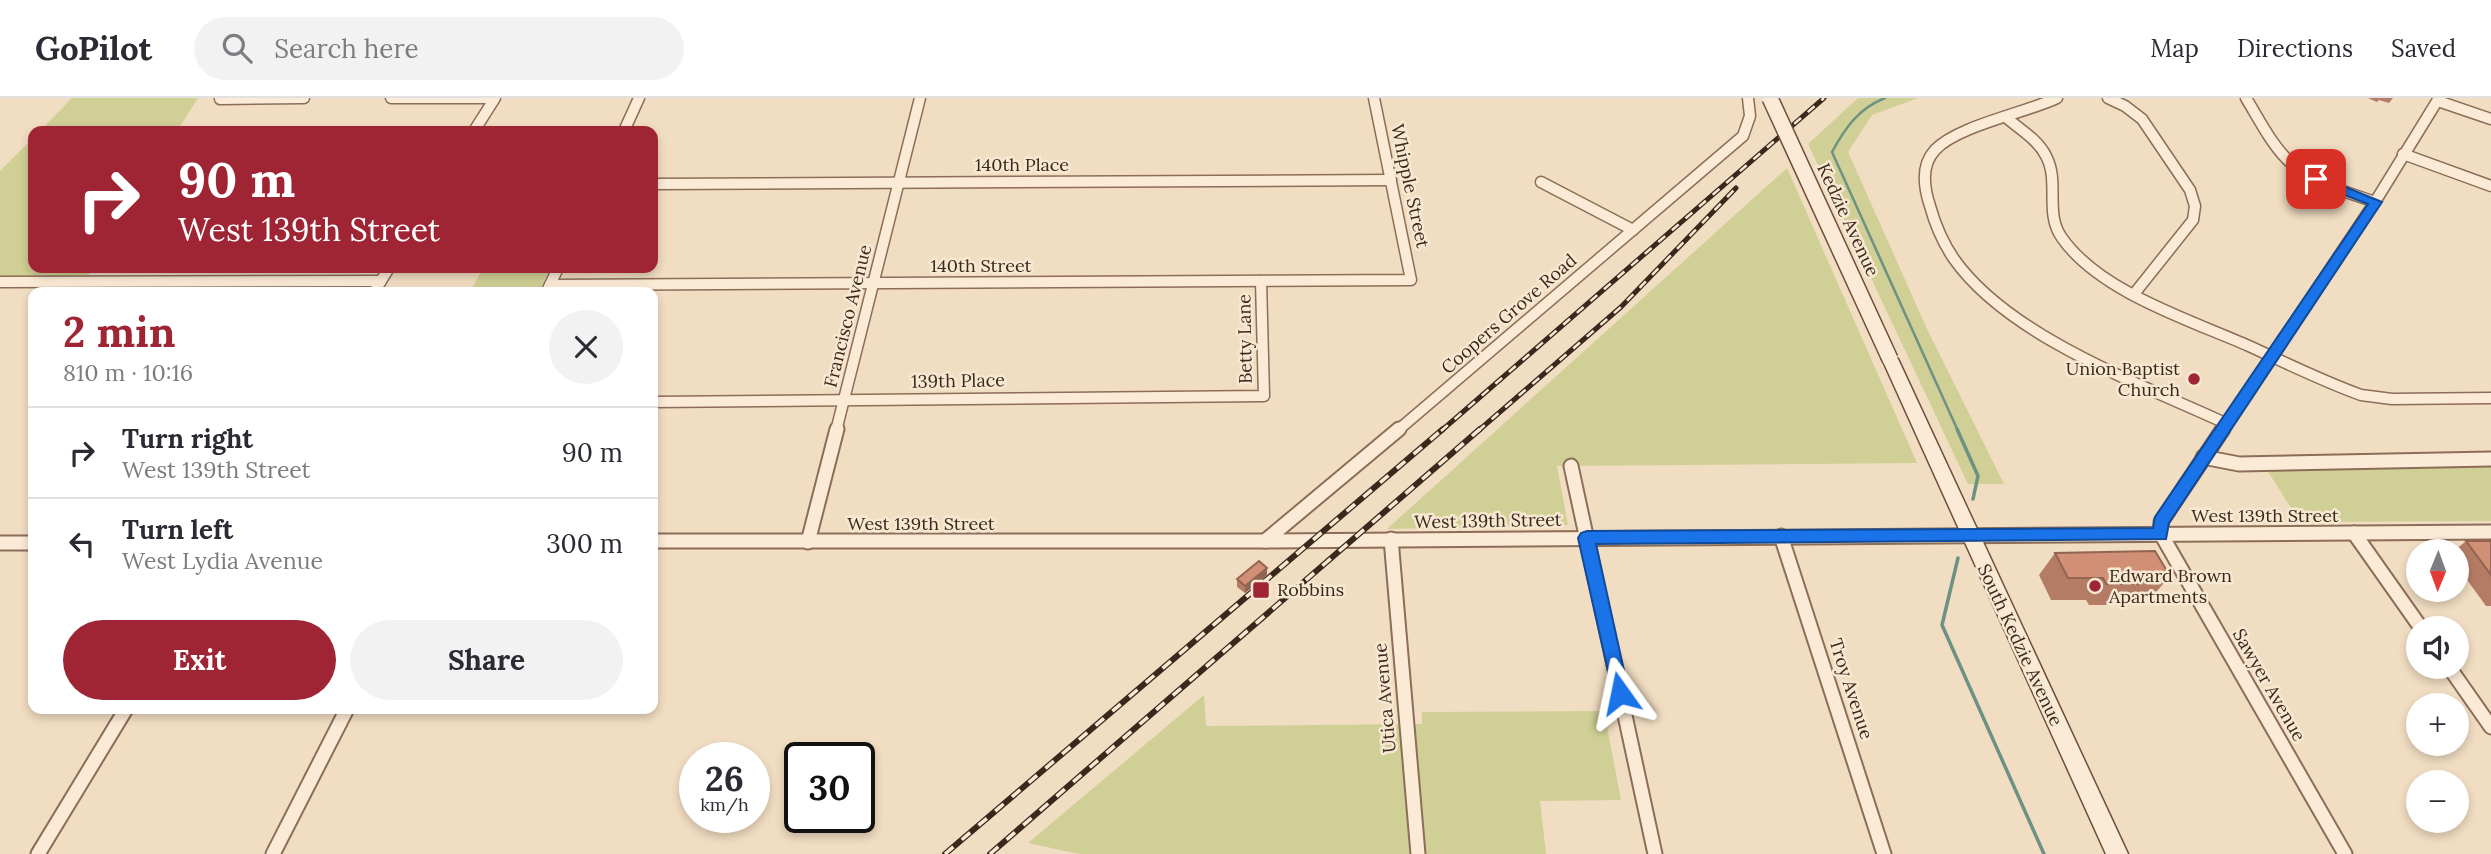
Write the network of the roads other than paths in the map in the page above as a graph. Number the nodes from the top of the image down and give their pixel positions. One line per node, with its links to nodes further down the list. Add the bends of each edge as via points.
1 (304, 98): 13 (street)
2 (391, 98): 3 (street)
3 (486, 98)
4 (495, 98): 17 (street)
5 (639, 98): 18 (street)
6 (920, 98): 21 (street, Francisco Avenue)
7 (1374, 98): 20 (street, Whipple Street)
8 (1748, 98): 26 (street, Coopers Grove Road, via 1743,136)
9 (1770, 98): 37 (main road, Kedzie Avenue, bridge)
10 (2057, 98): 15 (street)
11 (2108, 98): 35 (street, via 2142,119 2190,190 2195,206 2193,220)
12 (2246, 98): 25 (street, via 2294,165 2316,179)
13 (220, 99)
14 (2438, 99): 16 (street); 19 (street)
15 (2008, 119): 35 (street, via 2038,144 2047,158 2051,217 2062,239 2091,267); 42 (street, via 1956,135 1936,148 1926,165 1924,188 1938,231 1958,265 2032,328)
16 (2491, 119)
17 (477, 126)
18 (626, 126)
19 (2403, 154): 24 (street); 25 (street)
20 (1391, 180): 21 (street, 140th Place); 28 (street, Whipple Street)
21 (899, 183): 23 (street, 140th Place); 32 (street, Francisco Avenue)
22 (1541, 183): 26 (street)
23 (658, 184)
24 (2491, 186)
25 (2375, 202): 36 (street)
26 (1633, 230): 54 (street, Coopers Grove Road)
27 (386, 273): 29 (street)
28 (1411, 280): 30 (street, 140th Street)
29 (381, 281): 31 (street); 33 (street)
30 (1261, 281): 32 (street, 140th Street); 38 (street, Betty Lane)
31 (0, 282)
32 (873, 284): 34 (street, 140th Street); 40 (street, Francisco Avenue)
33 (377, 287)
34 (630, 287)
35 (2134, 294): 36 (street)
36 (2272, 356): 39 (street, via 2371,397); 42 (street)
37 (1890, 359): 49 (main road, South Kedzie Avenue)
38 (1264, 396): 40 (street, 139th Place)
39 (2491, 398)
40 (845, 400): 41 (street, 139th Place); 55 (street, Francisco Avenue)
41 (658, 401)
42 (2225, 423): 43 (street)
43 (2203, 457): 44 (street, via 2239,464); 48 (street, via 2161,522)
44 (2491, 459)
45 (1571, 466): 51 (street)
46 (2491, 532): 47 (street, West 139th Street)
47 (2354, 533): 48 (street, West 139th Street); 58 (street)
48 (2161, 534): 49 (street, West 139th Street); 69 (street, Sawyer Avenue)
49 (1969, 535): 50 (street, West 139th Street); 68 (main road, South Kedzie Avenue)
50 (1781, 537): 51 (street, West 139th Street); 67 (street, Troy Avenue)
51 (1587, 538): 52 (street, West 139th Street); 66 (street)
52 (1391, 540): 54 (street, West 139th Street); 65 (street, Utica Avenue)
53 (658, 541): 55 (street, West 139th Street)
54 (1265, 541): 55 (street, West 139th Street)
55 (808, 542)
56 (0, 543): 57 (street)
57 (28, 543)
58 (2413, 616)
59 (2457, 679): 62 (street)
60 (123, 714): 63 (street)
61 (343, 714): 64 (street)
62 (2491, 727)
63 (38, 854)
64 (273, 854)
65 (1418, 854)
66 (1655, 854)
67 (1884, 854)
68 (2117, 854)
69 (2345, 854)

